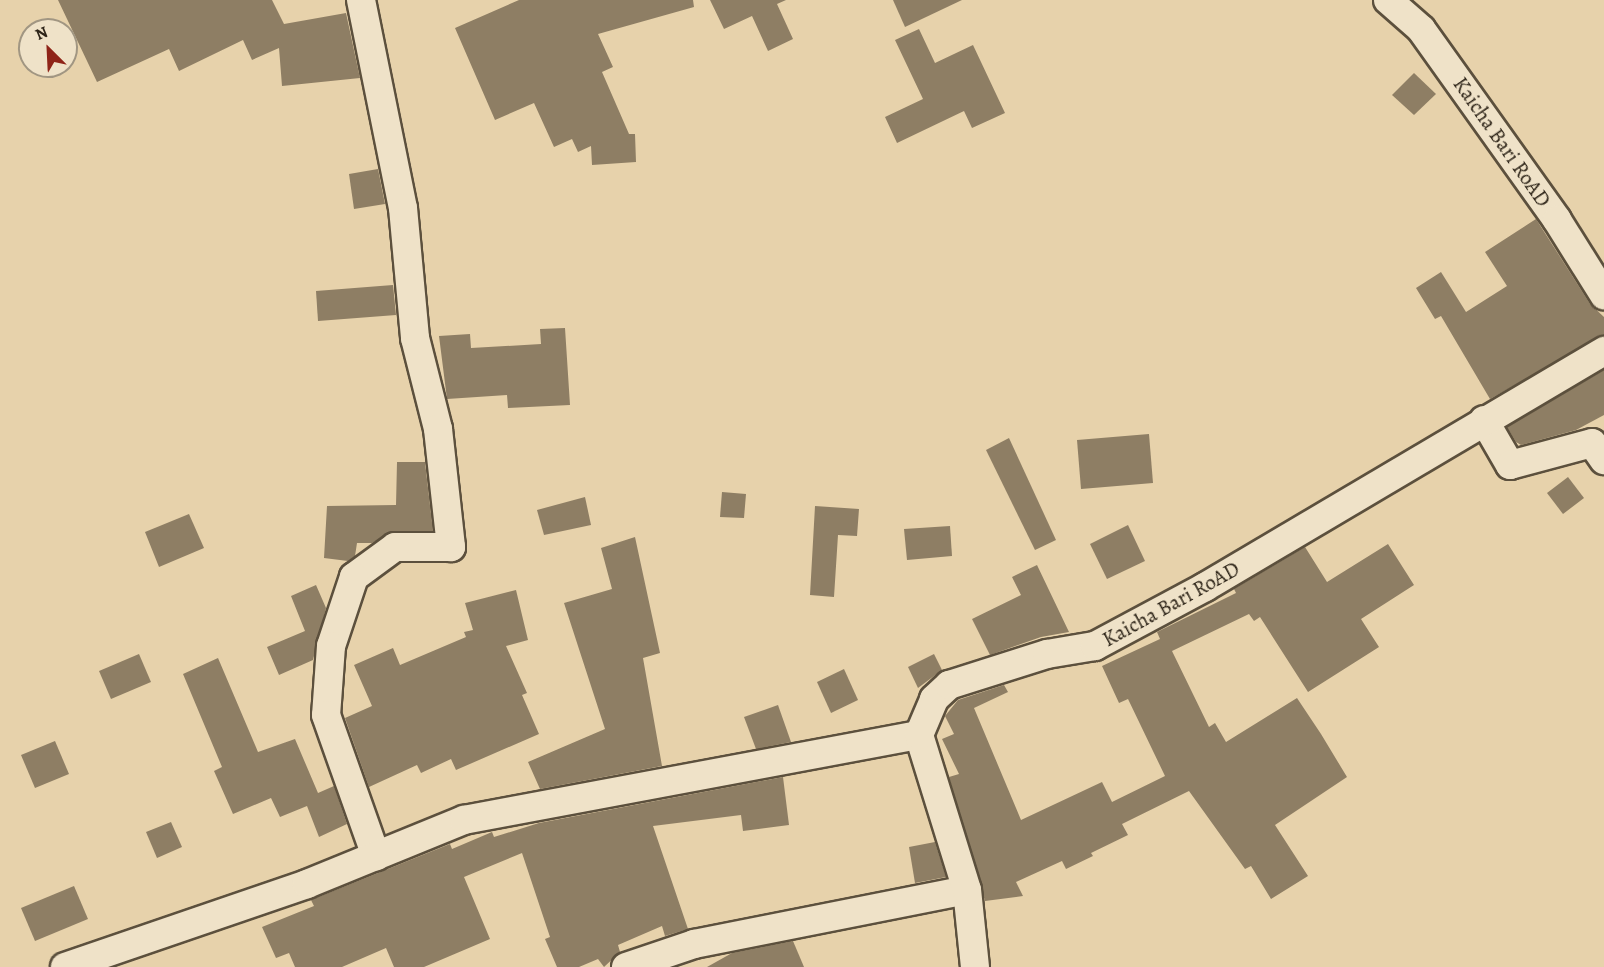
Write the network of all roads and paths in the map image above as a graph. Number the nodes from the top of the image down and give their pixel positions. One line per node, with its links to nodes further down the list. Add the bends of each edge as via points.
1 (361, 0): 8 (street, via 403,208 415,338 438,429 451,547 394,547 354,577 331,646 326,714)
2 (1388, 0): 3 (street, Kaicha Bari RoAD, via 1421,29 1557,220)
3 (1604, 295)
4 (1604, 351): 5 (street, Kaicha Bari RoAD)
5 (1484, 420): 6 (street, via 1510,465 1592,443); 7 (street, Kaicha Bari RoAD, via 1205,587 1095,646 1047,654 949,685 934,699)
6 (1604, 460)
7 (919, 735): 8 (street, via 464,820); 9 (street)
8 (376, 856): 10 (street)
9 (967, 890): 11 (street, via 694,944); 12 (street)
10 (65, 967)
11 (626, 967)
12 (975, 967)

